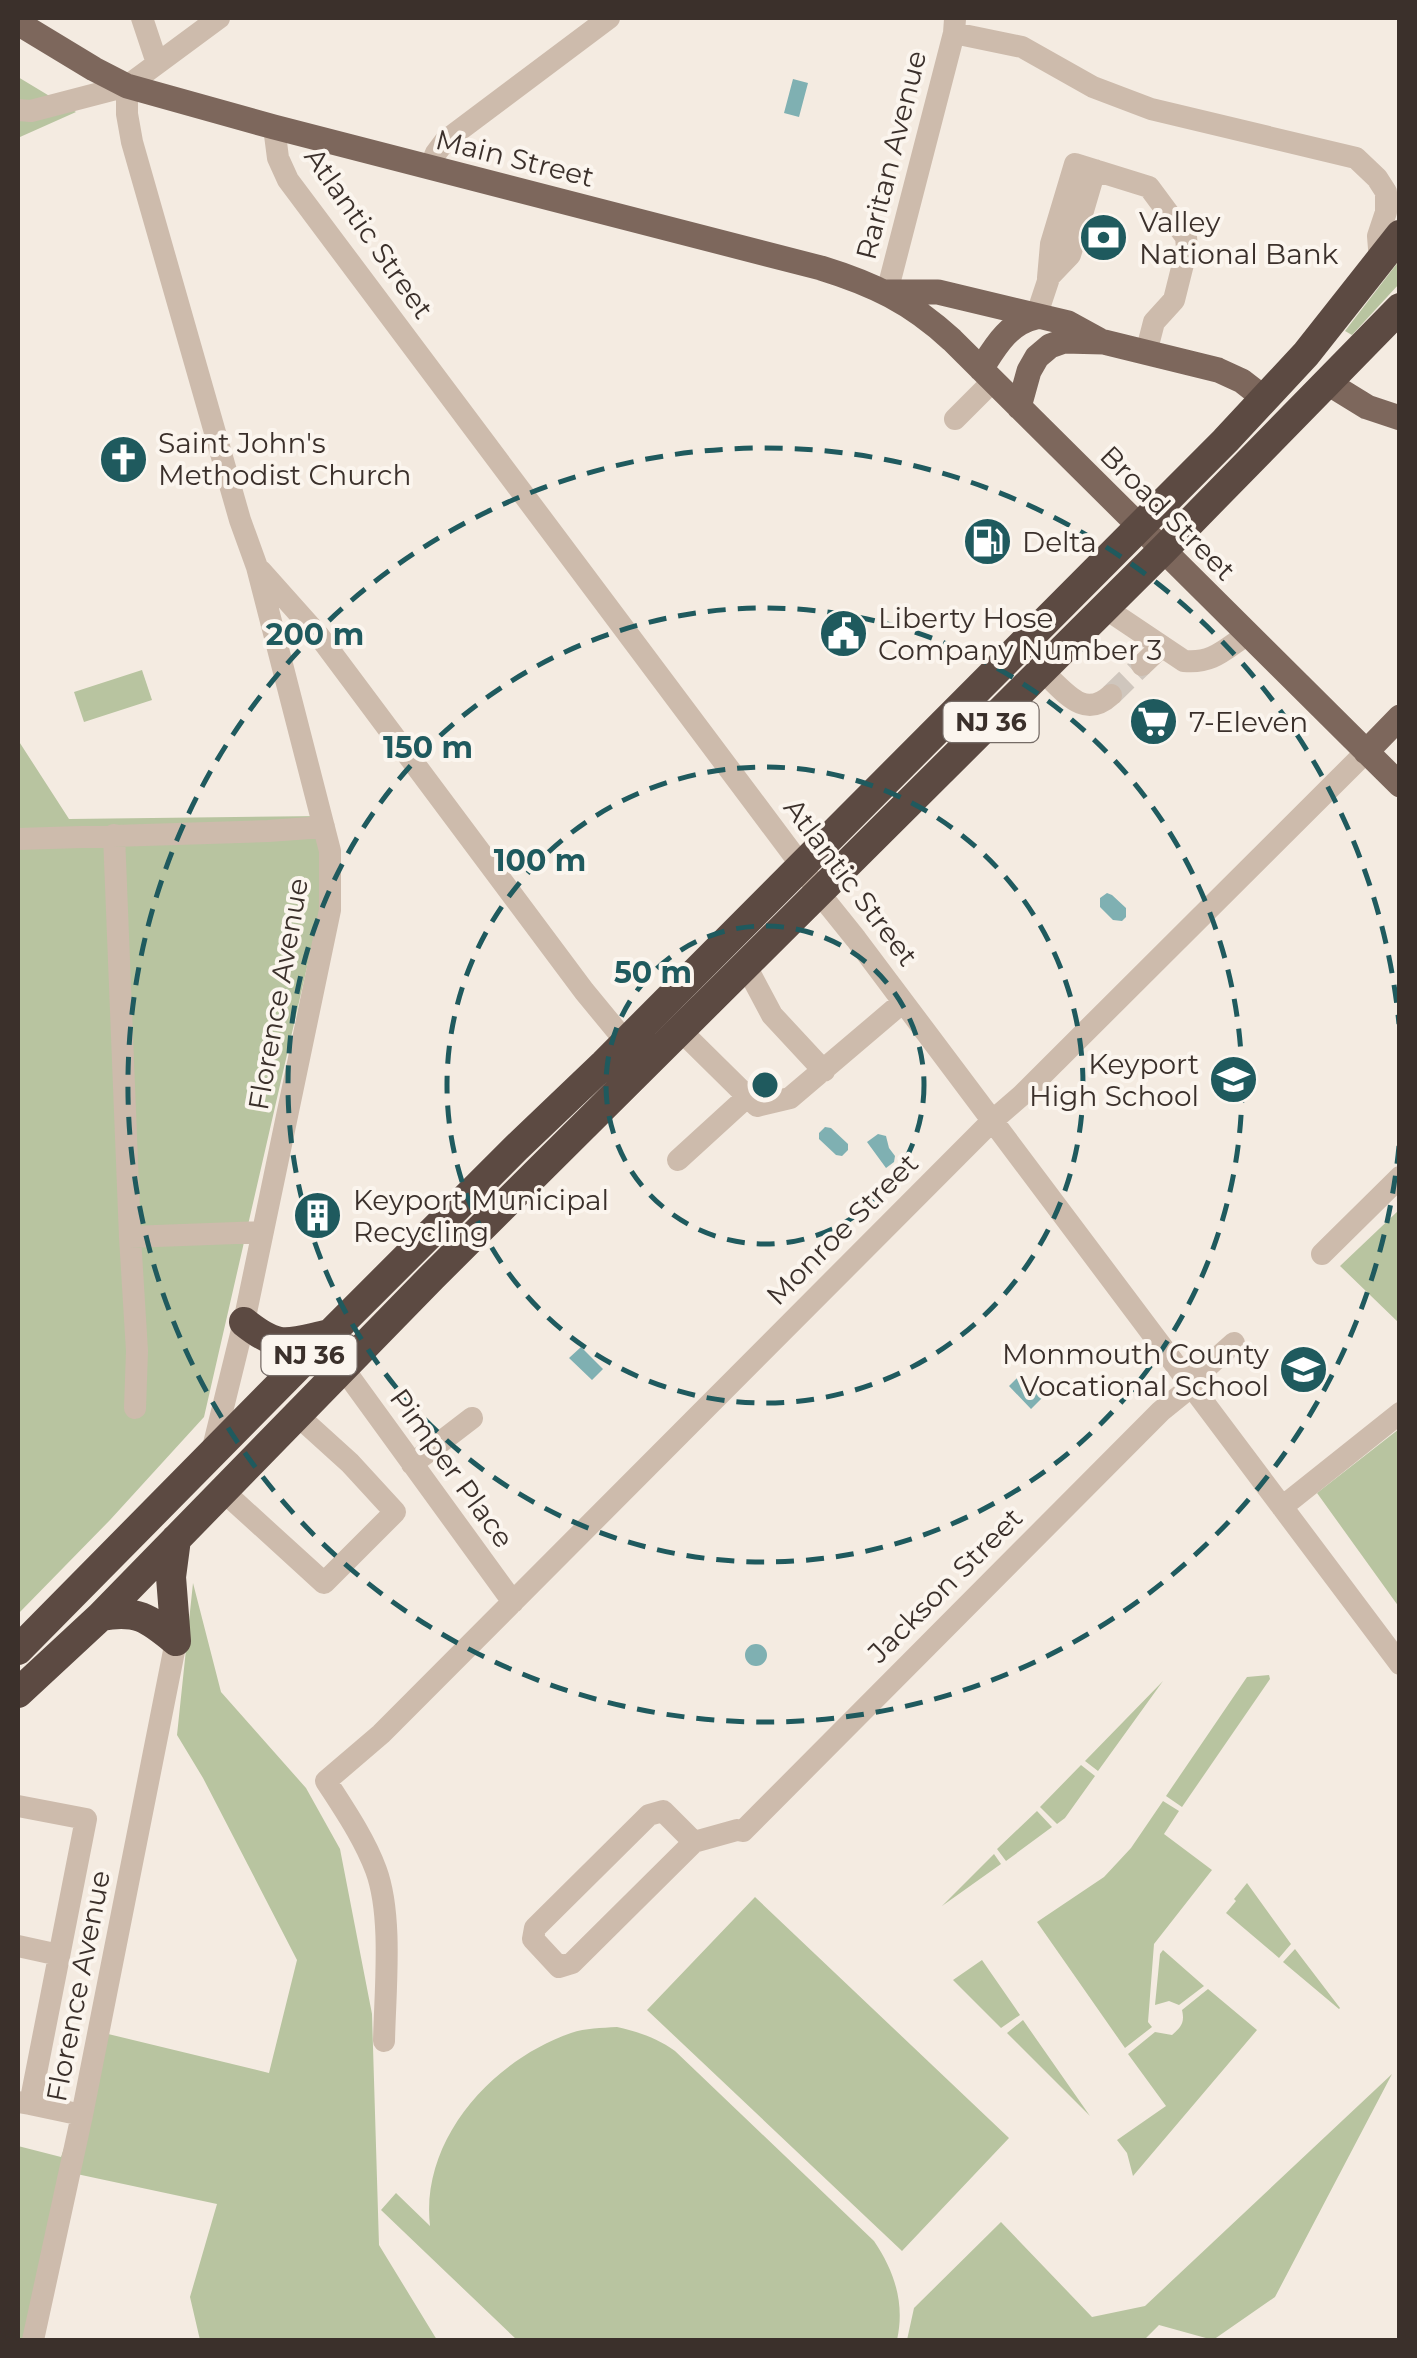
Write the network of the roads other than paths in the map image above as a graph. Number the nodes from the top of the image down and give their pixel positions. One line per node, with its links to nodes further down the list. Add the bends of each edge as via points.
1 (142, 18): 6 (street)
2 (219, 18): 6 (street)
3 (609, 18): 10 (street, via 446,141)
4 (18, 24): 7 (main road, Main Street)
5 (954, 25): 12 (street, via 1022,47 1093,87 1152,109 1356,158 1386,192); 13 (street, Raritan Avenue)
6 (157, 63): 7 (street)
7 (126, 86): 8 (street); 9 (main road, Main Street); 26 (street, Florence Avenue, via 137,158)
8 (18, 110)
9 (274, 127): 10 (main road, Main Street); 39 (street, Atlantic Street, via 288,180)
10 (430, 167): 13 (main road, Main Street, via 821,268)
11 (1400, 236): 12 (highway, NJ 36)
12 (1380, 262): 20 (highway, NJ 36)
13 (887, 292): 15 (main road, via 938,292); 18 (main road, Broad Street, via 928,319)
14 (1400, 308): 19 (highway, NJ 36)
15 (1036, 317): 16 (main road); 17 (street, via 1075,164 1149,186 1187,248 1174,300 1154,322); 18 (main road, via 1003,337)
16 (1104, 342): 17 (main road); 21 (main road, via 1050,346 1029,371)
17 (1146, 352): 20 (main road, via 1226,373)
18 (987, 375): 21 (main road, Broad Street); 23 (street)
19 (1328, 383): 22 (main road); 25 (highway, NJ 36)
20 (1266, 399): 24 (highway, NJ 36)
21 (1019, 407): 24 (main road, Broad Street)
22 (1400, 418)
23 (955, 419)
24 (1140, 527): 25 (main road, Broad Street); 39 (highway, NJ 36)
25 (1164, 550): 27 (highway, NJ 36); 28 (main road, Broad Street)
26 (257, 566): 36 (street, Florence Avenue); 44 (street, via 319,636)
27 (1105, 608): 29 (street); 31 (highway, NJ 36)
28 (1248, 634): 29 (street, via 1199,662); 34 (main road, Broad Street)
29 (1162, 646): 30 (street)
30 (1142, 665)
31 (1042, 671): 32 (street, via 1082,706); 40 (highway, NJ 36)
32 (1111, 695)
33 (1400, 718): 34 (main road, Monroe Street)
34 (1366, 752): 35 (main road, Broad Street); 47 (street, Monroe Street)
35 (1400, 785)
36 (324, 827): 37 (street); 50 (street, Florence Avenue, via 330,910)
37 (114, 835): 38 (street); 51 (street)
38 (18, 839)
39 (802, 865): 40 (street, Atlantic Street); 44 (highway, NJ 36)
40 (819, 894): 41 (highway, NJ 36); 42 (street, Atlantic Street)
41 (746, 966): 43 (highway, NJ 36); 45 (street, via 772,1016)
42 (903, 1002): 45 (street); 47 (street, Atlantic Street)
43 (681, 1031): 46 (street); 56 (highway, NJ 36)
44 (626, 1042): 54 (highway, NJ 36)
45 (824, 1071): 46 (street, via 790,1098 757,1106)
46 (748, 1096): 48 (street)
47 (992, 1120): 57 (street, Atlantic Street); 69 (street, Monroe Street)
48 (678, 1160)
49 (1400, 1177): 52 (street)
50 (262, 1232): 51 (street); 53 (street, Florence Avenue)
51 (130, 1237): 58 (street)
52 (1322, 1254)
53 (244, 1322): 54 (highway, via 270,1341); 62 (street, Florence Avenue)
54 (330, 1334): 62 (highway, NJ 36)
55 (1234, 1342): 57 (street, Jackson Street)
56 (343, 1368): 60 (highway, NJ 36); 63 (street, Pimper Place)
57 (1191, 1384): 66 (street, Atlantic Street); 76 (street, Jackson Street, via 744,1831)
58 (135, 1408)
59 (1400, 1413): 66 (street)
60 (296, 1415): 65 (highway, NJ 36); 67 (street)
61 (472, 1418): 63 (street)
62 (212, 1453): 72 (highway, NJ 36)
63 (412, 1464): 64 (street, Pimper Place)
64 (431, 1490): 67 (street); 69 (street, Pimper Place)
65 (222, 1491): 67 (street, via 324,1583); 68 (highway, NJ 36)
66 (1282, 1507): 73 (street, Atlantic Street)
67 (394, 1512)
68 (176, 1540): 70 (highway, NJ 36); 71 (highway)
69 (513, 1602): 79 (street, Monroe Street, via 326,1781 376,1872 385,1919)
70 (101, 1616): 71 (highway, via 121,1612 149,1619); 74 (highway, NJ 36)
71 (176, 1642): 81 (street, Florence Avenue)
72 (18, 1650)
73 (1400, 1664)
74 (18, 1693)
75 (18, 1806): 78 (street, via 86,1819)
76 (694, 1842): 76 (street, via 572,1963 559,1967 534,1939 535,1928 649,1815 663,1811)
77 (18, 1946): 78 (street)
78 (59, 1955): 80 (street)
79 (384, 2041)
80 (24, 2103): 81 (street)
81 (82, 2115): 82 (street, Florence Avenue)
82 (33, 2340)

